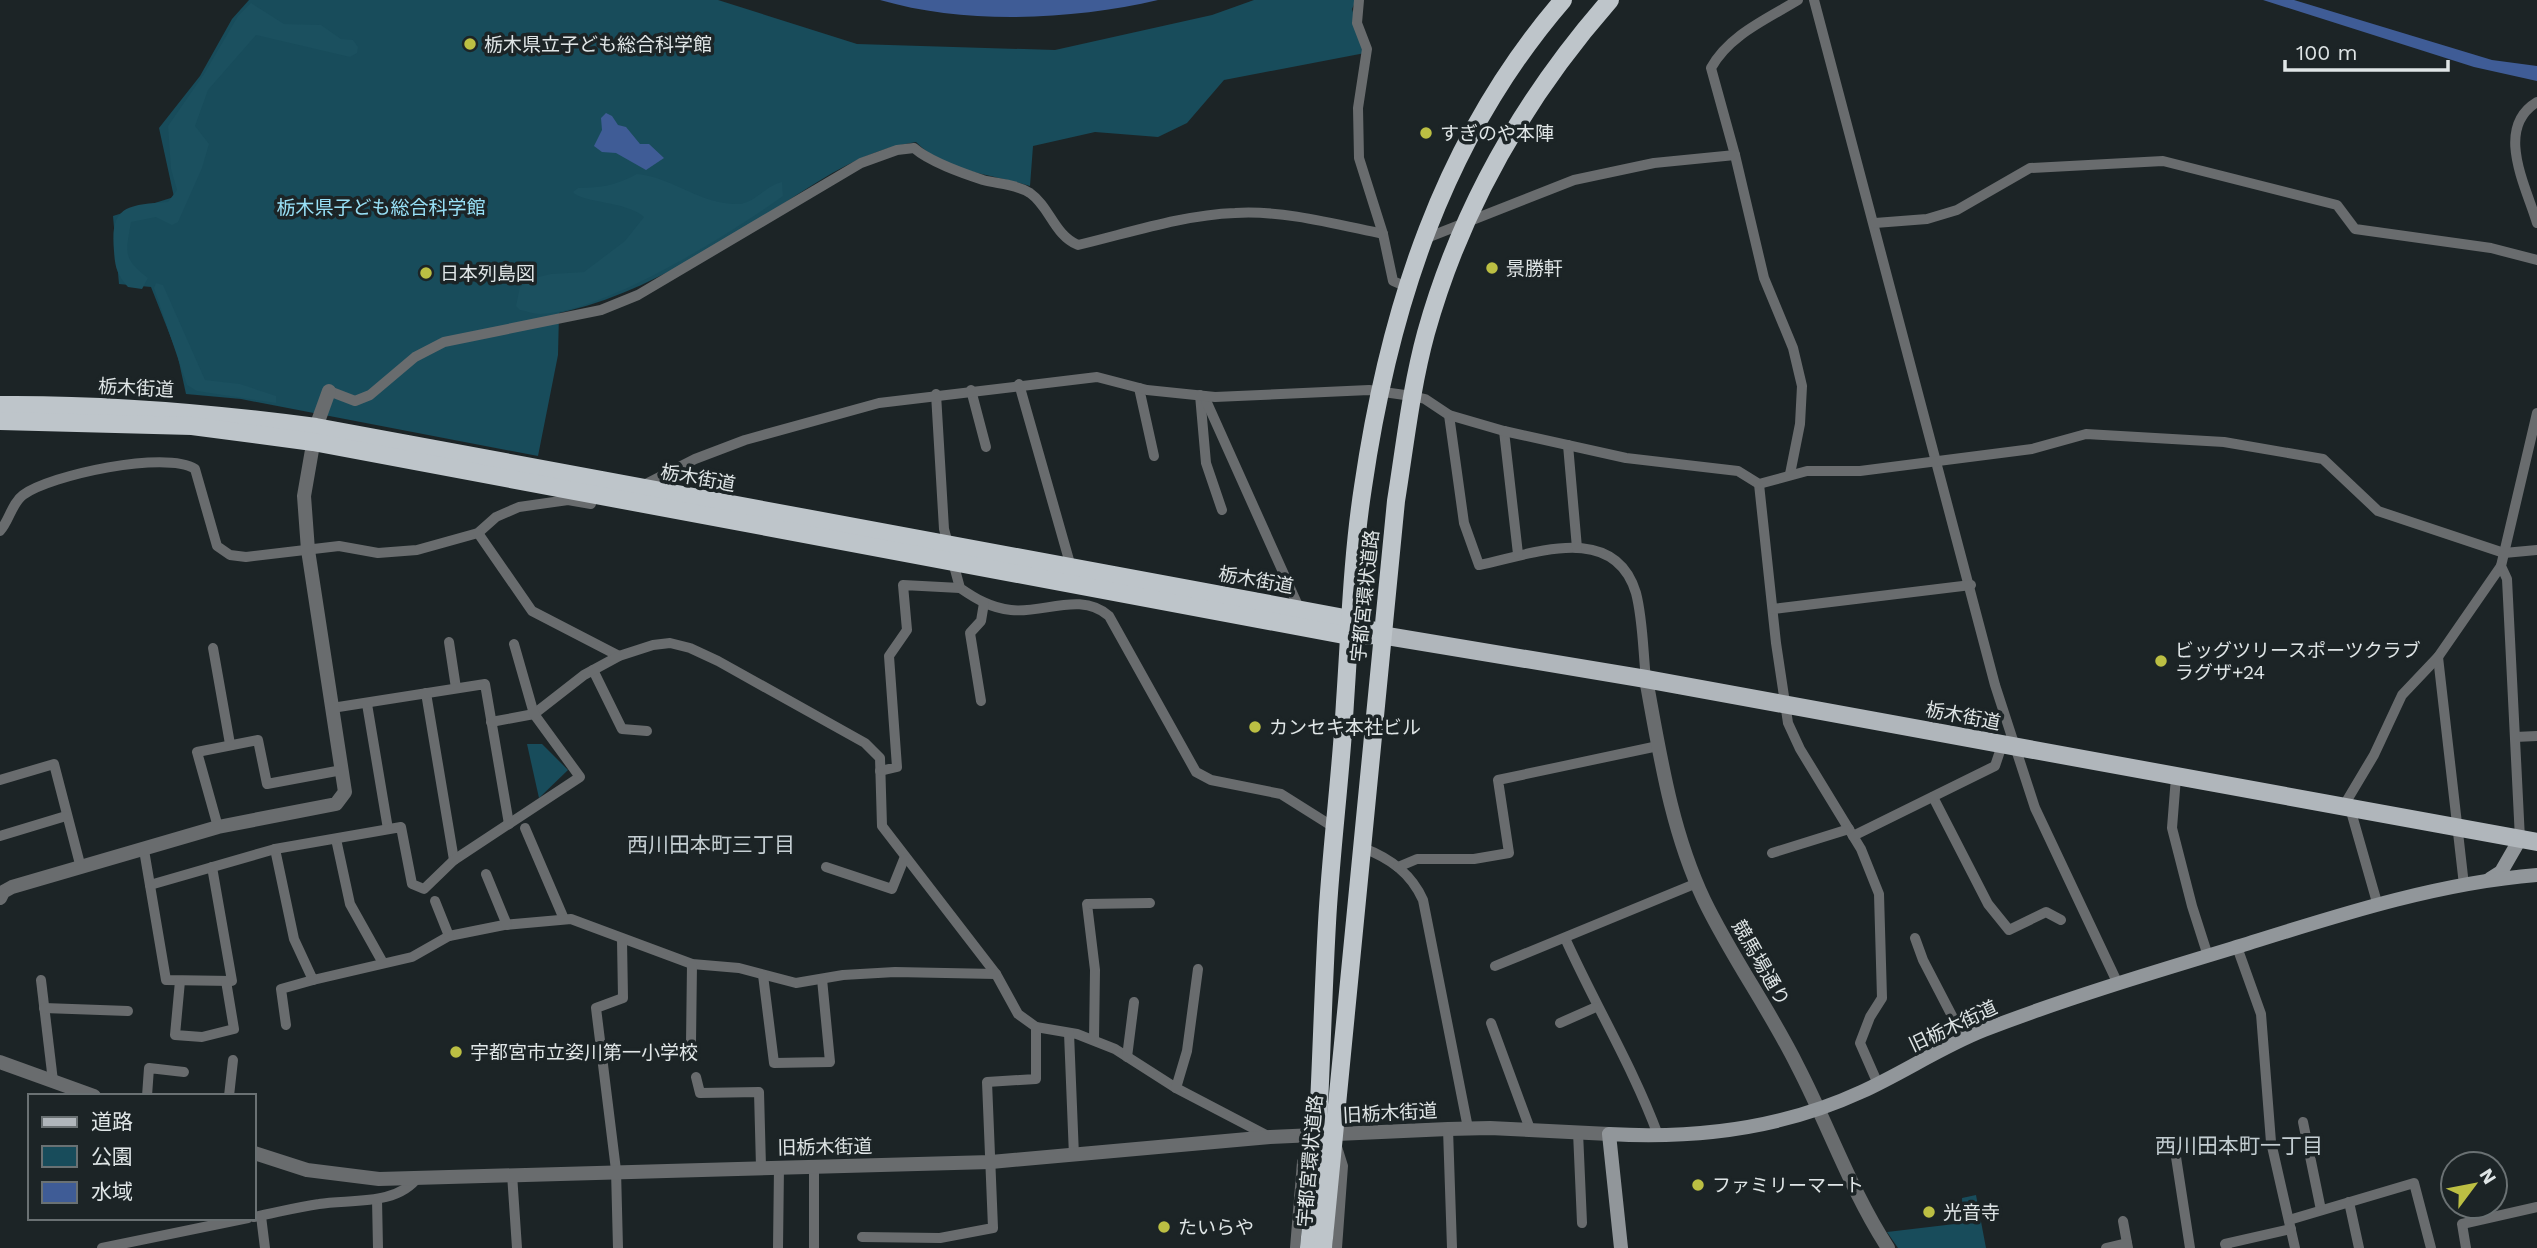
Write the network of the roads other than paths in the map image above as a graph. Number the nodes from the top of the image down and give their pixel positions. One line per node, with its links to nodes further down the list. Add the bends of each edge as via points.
1 (1359, 0): 11 (street, via 1357,23 1367,49 1357,108 1359,158)
2 (1563, 0): 12 (highway, 宇都宮環状道路, via 1531,41 1456,159)
3 (1610, 0): 8 (highway, 宇都宮環状道路, via 1533,99)
4 (1798, 0): 7 (street, via 1736,38 1711,68)
5 (1814, 0): 9 (street)
6 (2537, 102): 10 (street, via 2522,114 2514,134)
7 (1735, 155): 8 (street, via 1654,163 1574,180); 33 (street, via 1764,278 1793,348 1802,386)
8 (1465, 222): 12 (street); 22 (highway, 宇都宮環状道路, via 1430,321)
9 (1875, 223): 13 (street, via 1927,219 1957,210 2030,168 2163,161 2337,205 2355,229 2491,248); 32 (street)
10 (2537, 223)
11 (1383, 234): 14 (street, via 1393,281); 18 (street, via 1298,217 1236,212 1077,245 1066,240 1030,194 929,161 914,148 897,150 861,163 638,295 601,310 444,342 415,357 370,395 355,401)
12 (1421, 240): 14 (highway, 宇都宮環状道路)
13 (2537, 260)
14 (1407, 287): 19 (highway, 宇都宮環状道路)
15 (1019, 384): 16 (street, via 1097,377); 17 (street); 47 (street)
16 (1139, 388): 21 (street); 31 (street)
17 (971, 390): 20 (street); 30 (street)
18 (329, 391): 28 (street)
19 (1381, 391): 21 (street); 22 (street); 53 (highway, 宇都宮環状道路, via 1362,488)
20 (936, 394): 35 (street, via 879,403 745,440); 43 (street)
21 (1202, 395): 37 (street, via 1206,463); 52 (street)
22 (1412, 396): 25 (street, via 1426,399); 54 (highway, 宇都宮環状道路)
23 (0, 405): 28 (highway, 栃木街道, via 201,412)
24 (2537, 413): 44 (street)
25 (1449, 415): 27 (street); 45 (street, via 1464,523 1479,565)
26 (0, 421): 28 (highway, 栃木街道)
27 (1504, 431): 29 (street); 45 (street)
28 (315, 434): 35 (highway, 栃木街道); 41 (street, via 304,496); 43 (highway, 栃木街道)
29 (1568, 445): 34 (street, via 1626,458 1738,471); 40 (street)
30 (986, 447)
31 (1153, 456)
32 (1937, 461): 33 (street); 44 (street, via 2032,449 2086,434 2224,442 2323,459 2378,511); 48 (street)
33 (1790, 474): 34 (street)
34 (1759, 484): 51 (street)
35 (637, 488): 43 (highway, 栃木街道)
36 (591, 504): 39 (street, via 568,500 519,507 496,517)
37 (1222, 510)
38 (0, 531): 41 (street, via 20,497 38,486 161,462 195,469 210,530 217,546 230,555)
39 (478, 533): 41 (street, via 417,550 378,553 339,546); 58 (street, via 532,611)
40 (1577, 548): 45 (street); 61 (street, via 1601,552 1621,565 1635,592)
41 (308, 550): 67 (street)
42 (2537, 550): 44 (street)
43 (949, 552): 47 (highway, 栃木街道); 49 (street); 53 (highway, 栃木街道)
44 (2504, 553): 46 (street)
45 (1518, 554)
46 (2501, 566): 59 (street); 72 (street, via 2507,579)
47 (1071, 567): 52 (highway, 栃木街道)
48 (1970, 585): 51 (street); 75 (street)
49 (960, 588): 50 (street); 77 (street, via 903,585 907,630 889,656 897,767)
50 (984, 603): 64 (street, via 981,621 970,633); 87 (street, via 1009,610 1072,604 1102,610 1109,615 1196,772 1211,780 1281,794)
51 (1773, 609): 66 (street)
52 (1300, 610): 53 (highway, 栃木街道)
53 (1350, 627): 54 (highway, 栃木街道); 87 (highway, 宇都宮環状道路)
54 (1381, 635): 61 (main road, 栃木街道); 94 (highway, 宇都宮環状道路)
55 (449, 642): 62 (street)
56 (514, 644): 68 (street)
57 (214, 648): 73 (street)
58 (618, 656): 60 (street); 77 (street, via 670,643 690,648 865,743 880,758)
59 (2438, 657): 81 (street, via 2403,695); 85 (street)
60 (593, 670): 68 (street); 70 (street, via 622,729)
61 (1646, 679): 66 (main road, 栃木街道); 74 (street, 競馬場通り)
62 (456, 688): 63 (street); 69 (street, via 485,684)
63 (426, 693): 65 (street); 99 (street)
64 (981, 701)
65 (367, 704): 67 (street); 88 (street)
66 (1786, 705): 75 (main road, 栃木街道); 89 (street, via 1788,723 1800,749)
67 (332, 708): 76 (street)
68 (534, 714): 69 (street); 83 (street, via 580,777)
69 (491, 722): 83 (street)
70 (647, 731)
71 (2537, 736): 72 (street)
72 (2515, 737): 93 (street)
73 (230, 744): 76 (street, via 258,740 267,784); 84 (street, via 197,752)
74 (1658, 746): 102 (street, via 1498,779 1509,853 1474,859 1417,859); 107 (street, 競馬場通り, via 1671,811)
75 (2009, 746): 78 (main road, 栃木街道); 80 (street, via 1995,766); 134 (street)
76 (342, 770): 84 (street, via 345,792 336,804)
77 (880, 771): 98 (street, via 882,826)
78 (2176, 777): 81 (main road, 栃木街道); 122 (street, via 2172,828)
79 (0, 779): 82 (street, via 54,764)
80 (1933, 797): 89 (street); 115 (street, via 1987,904 2009,930 2046,912)
81 (2347, 808): 85 (main road, 栃木街道); 113 (street)
82 (66, 816): 91 (street); 103 (street)
83 (509, 824): 99 (street)
84 (218, 827): 96 (street)
85 (2458, 827): 90 (main road, 栃木街道); 109 (street)
86 (525, 828): 114 (street)
87 (1335, 828): 165 (highway, 宇都宮環状道路)
88 (388, 829): 92 (street); 99 (street, via 401,827 412,884 424,888)
89 (1851, 833): 97 (street); 153 (street, via 1879,894 1882,998 1860,1043)
90 (2491, 834): 93 (main road, 栃木街道); 106 (main road, via 2501,846)
91 (0, 836)
92 (336, 839): 95 (street); 123 (street, via 350,904)
93 (2528, 841): 106 (main road)
94 (1363, 848): 102 (street); 165 (highway, 宇都宮環状道路)
95 (275, 849): 100 (street); 131 (street, via 294,939)
96 (144, 850): 103 (street); 108 (street)
97 (1772, 853)
98 (904, 859): 101 (street, via 892,889); 127 (street)
99 (454, 860)
100 (212, 867): 108 (street); 133 (street, via 232,981)
101 (826, 867)
102 (1398, 867): 160 (street, via 1412,879 1426,910)
103 (81, 868): 110 (street, via 12,887)
104 (2537, 872): 106 (main road, 旧栃木街道)
105 (486, 874): 116 (street)
106 (2495, 875): 109 (main road, 旧栃木街道)
107 (1697, 883): 118 (street); 158 (street, 競馬場通り)
108 (150, 885): 132 (street, via 166,980)
109 (2464, 885): 113 (main road, 旧栃木街道)
110 (0, 898)
111 (435, 901): 117 (street)
112 (1150, 903): 145 (street, via 1087,904 1095,971)
113 (2378, 906): 121 (main road, 旧栃木街道)
114 (564, 919): 116 (street); 120 (street)
115 (2061, 920)
116 (507, 925): 117 (street)
117 (449, 936): 123 (street, via 412,957)
118 (1565, 938): 125 (street); 136 (street)
119 (1915, 938): 144 (street)
120 (622, 940): 124 (street); 175 (street, via 623,998 596,1008)
121 (2236, 947): 122 (main road, 旧栃木街道); 186 (street, via 2262,1014 2271,1142)
122 (2208, 956): 134 (main road, 旧栃木街道)
123 (383, 963): 131 (street)
124 (692, 964): 128 (street); 146 (street)
125 (1495, 966)
126 (1198, 969): 154 (street, via 1187,1051)
127 (996, 974): 129 (street, via 895,972); 142 (street, via 1018,1014)
128 (763, 975): 129 (street, via 796,983); 129 (street, via 774,1063 831,1062)
129 (822, 979)
130 (41, 980): 137 (street)
131 (313, 980): 141 (street, via 281,989)
132 (180, 981): 133 (street); 133 (street, via 175,1035 202,1037 234,1029)
133 (226, 981)
134 (2118, 984): 144 (main road, 旧栃木街道)
135 (1134, 1002): 147 (street)
136 (1596, 1007): 140 (street); 166 (street, via 1637,1080)
137 (44, 1008): 138 (street); 152 (street)
138 (128, 1011)
139 (1491, 1023): 162 (street)
140 (1560, 1023)
141 (286, 1025)
142 (1036, 1027): 143 (street); 171 (street, via 1036,1079 987,1082)
143 (1069, 1033): 145 (street); 170 (street)
144 (1964, 1039): 153 (main road, 旧栃木街道)
145 (1094, 1040): 147 (street)
146 (691, 1043)
147 (1127, 1057): 154 (street)
148 (233, 1060): 157 (street)
149 (0, 1062): 152 (street)
150 (184, 1072): 156 (street, via 149,1068)
151 (696, 1077): 173 (street, via 700,1094 759,1091)
152 (53, 1081): 155 (street)
153 (1878, 1084): 158 (main road, 旧栃木街道)
154 (1176, 1088): 167 (street)
155 (89, 1094)
156 (147, 1094)
157 (229, 1094)
158 (1819, 1109): 166 (main road, 旧栃木街道, via 1745,1129); 204 (street, 競馬場通り, via 1855,1192)
159 (2303, 1122): 181 (street)
160 (1468, 1128): 161 (street, 旧栃木街道); 162 (street, 旧栃木街道)
161 (1448, 1129): 165 (street, 旧栃木街道); 202 (street)
162 (1530, 1129): 163 (street, 旧栃木街道)
163 (1578, 1132): 164 (street, 旧栃木街道); 185 (street)
164 (1609, 1134): 166 (main road, 旧栃木街道); 203 (main road)
165 (1325, 1135): 167 (street, 旧栃木街道); 198 (street, via 1302,1162); 199 (highway, 宇都宮環状道路); 200 (highway, 宇都宮環状道路); 201 (street, via 1343,1166)
166 (1658, 1135)
167 (1270, 1137): 170 (street, 旧栃木街道)
168 (2174, 1144): 206 (street)
169 (256, 1154): 177 (street, 旧栃木街道, via 337,1175)
170 (1074, 1156): 171 (street, 旧栃木街道)
171 (991, 1162): 172 (street, 旧栃木街道); 187 (street, via 993,1228)
172 (814, 1166): 174 (street, 旧栃木街道); 196 (street)
173 (761, 1167): 174 (street, 旧栃木街道); 175 (street, 旧栃木街道)
174 (779, 1167): 195 (street)
175 (617, 1170): 176 (street, 旧栃木街道); 194 (street)
176 (512, 1174): 177 (street, 旧栃木街道); 193 (street)
177 (419, 1177): 178 (street, via 400,1191)
178 (376, 1199): 182 (street, via 321,1203); 192 (street)
179 (2349, 1202): 181 (street); 209 (street); 210 (street, via 2414,1183)
180 (2537, 1207): 211 (street, via 2462,1224)
181 (2322, 1210): 186 (street)
182 (257, 1216): 191 (street)
183 (238, 1220): 190 (street)
184 (2123, 1221): 189 (street)
185 (1582, 1223)
186 (2290, 1224): 207 (street, via 2225,1244); 208 (street)
187 (967, 1234): 188 (street); 197 (street)
188 (862, 1237)
189 (2127, 1245): 205 (street)
190 (102, 1248)
191 (265, 1248)
192 (378, 1248)
193 (517, 1248)
194 (618, 1248)
195 (778, 1248)
196 (814, 1248)
197 (969, 1248)
198 (1295, 1248)
199 (1309, 1248)
200 (1322, 1248)
201 (1337, 1248)
202 (1452, 1248)
203 (1620, 1248)
204 (1888, 1248)
205 (2106, 1248)
206 (2190, 1248)
207 (2227, 1248)
208 (2295, 1248)
209 (2359, 1248)
210 (2431, 1248)
211 (2466, 1248)

